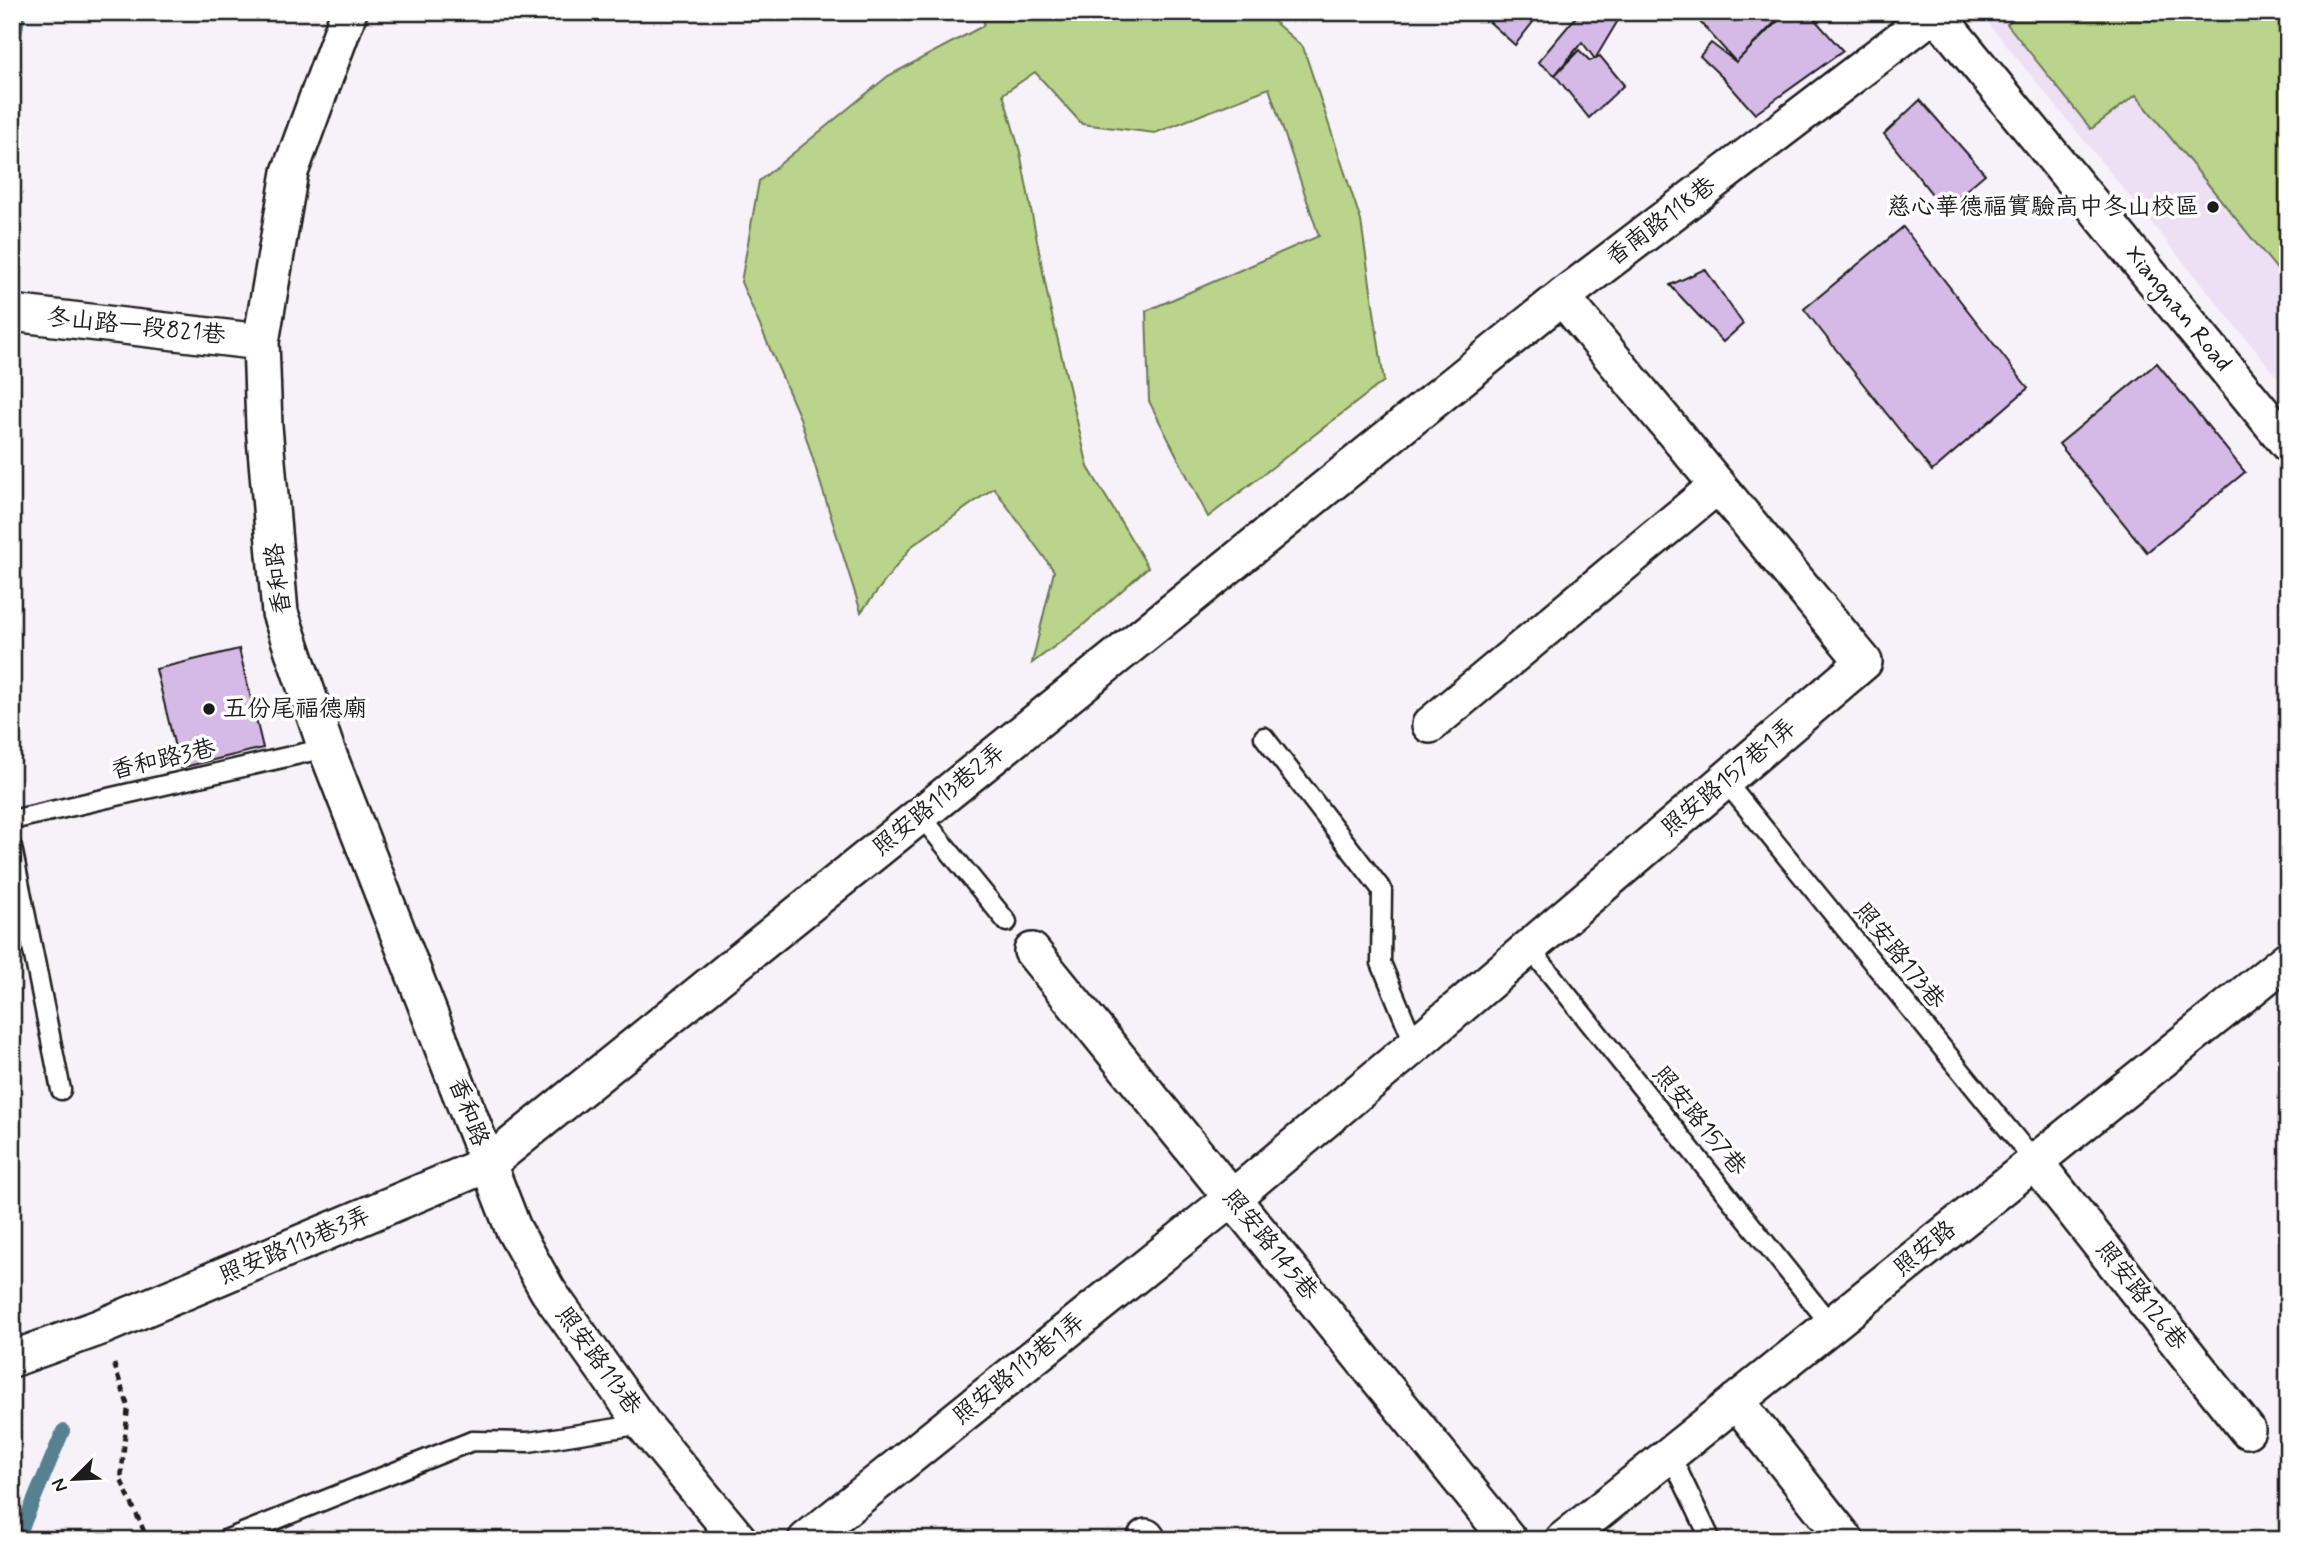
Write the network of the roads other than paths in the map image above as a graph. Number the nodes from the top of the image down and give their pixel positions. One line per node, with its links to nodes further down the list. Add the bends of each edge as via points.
1 (349, 12): 5 (street, 香和路, via 290,172)
2 (1935, 12): 3 (street, 香南路118巷); 7 (street, Xiangnan Road)
3 (1563, 297): 6 (street, 香南路118巷); 8 (street, 照安路157巷1弄)
4 (12, 313): 5 (street, 冬山路一段821巷)
5 (261, 342): 11 (street, 香和路, via 280,613)
6 (1390, 436): 13 (street, 照安路113巷2弄)
7 (2288, 444)
8 (1718, 485): 9 (street); 12 (street, 照安路157巷1弄, via 1864,662)
9 (1430, 725)
10 (1264, 737): 20 (lane, via 1382,890 1381,963)
11 (326, 748): 14 (lane, 香和路3巷); 23 (street, 香和路)
12 (1726, 782): 17 (street, 照安路157巷1弄); 22 (lane, 照安路173巷)
13 (920, 815): 16 (lane); 23 (street, 照安路113巷2弄)
14 (12, 820)
15 (12, 847): 21 (lane)
16 (1007, 922)
17 (1529, 947): 20 (street, 照安路157巷1弄); 25 (lane, 照安路157巷)
18 (1032, 951): 24 (street, 照安路145巷)
19 (2283, 973): 22 (street, 照安路)
20 (1415, 1045): 24 (street, 照安路157巷1弄)
21 (61, 1090)
22 (2035, 1162): 25 (street, 照安路); 29 (street, 照安路126巷)
23 (488, 1164): 26 (street, 照安路113巷3弄, via 101,1327); 28 (street, 照安路113巷, via 513,1228 548,1291)
24 (1231, 1198): 33 (street, 照安路113巷1弄); 34 (street, 照安路145巷)
25 (1831, 1325): 27 (street, 照安路)
26 (12, 1359)
27 (1736, 1401): 30 (street, 照安路); 37 (street)
28 (643, 1424): 31 (lane, via 529,1442 472,1441); 32 (street, 照安路113巷)
29 (2246, 1430)
30 (1670, 1454): 35 (street, 照安路); 36 (lane)
31 (225, 1540)
32 (739, 1540)
33 (806, 1540)
34 (1509, 1540)
35 (1563, 1540)
36 (1711, 1540)
37 (1846, 1540)

